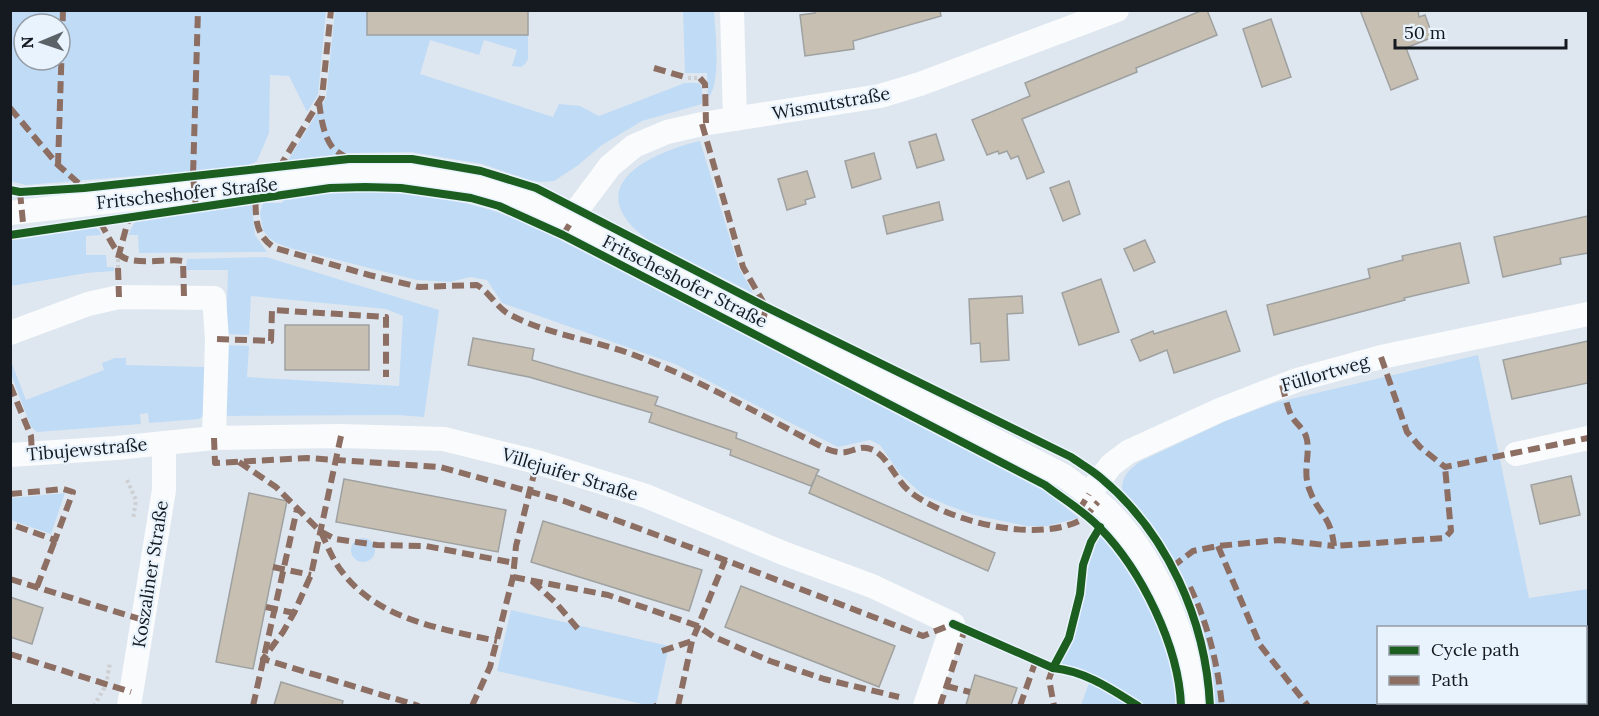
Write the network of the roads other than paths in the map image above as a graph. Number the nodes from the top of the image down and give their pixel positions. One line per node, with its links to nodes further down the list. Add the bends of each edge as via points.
1 (732, 10): 3 (street)
2 (1117, 10): 3 (street, Wismutstraße, via 880,96)
3 (735, 119): 5 (street, Wismutstraße, via 667,132 634,146 610,166)
4 (10, 213): 5 (street, Fritscheshofer Straße, via 386,172 423,174 489,186)
5 (571, 222): 13 (street, Fritscheshofer Straße, via 1064,476)
6 (1588, 314): 13 (street, Füllortweg, via 1381,357 1298,380 1128,452 1111,465)
7 (10, 333): 8 (street, via 88,304 119,297 214,298)
8 (214, 438): 10 (street, Villejuifer Straße); 15 (street, Villejuifer Straße, via 444,439 537,462 646,496 872,586 952,624)
9 (1588, 438): 11 (street)
10 (164, 443): 12 (street, Tibujewstraße); 14 (street, Koszaliner Straße, via 164,490)
11 (1516, 454)
12 (10, 455)
13 (1089, 494): 16 (street, Fritscheshofer Straße, via 1115,518 1152,569 1180,635)
14 (129, 705)
15 (925, 705)
16 (1194, 705)

